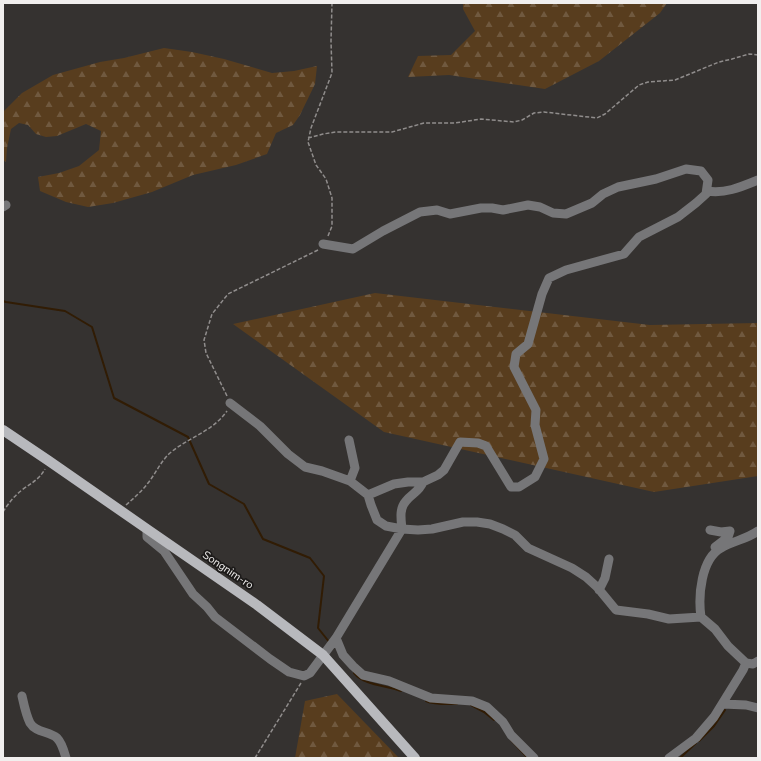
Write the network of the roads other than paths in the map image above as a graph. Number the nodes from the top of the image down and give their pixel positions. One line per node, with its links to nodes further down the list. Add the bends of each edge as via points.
1 (758, 180): 2 (lane, via 731,190 716,193)
2 (707, 191): 3 (lane, via 708,180 701,171 686,169 618,187 592,203 566,214 553,213 528,205 503,210 481,208 450,214 437,210 420,212 354,249); 8 (lane, via 678,217 639,237 624,254 566,270 549,278 528,344 516,354 514,367 536,410 535,425 544,459 535,477 518,487 511,487 486,446 460,442 444,470)
3 (323, 244)
4 (230, 403): 7 (lane, via 306,467)
5 (3, 430): 10 (main road, Songnim-ro)
6 (349, 440): 7 (lane, via 355,468)
7 (350, 481): 9 (lane)
8 (424, 482): 9 (lane, via 394,484); 11 (lane, via 406,501 400,514)
9 (368, 495): 11 (lane, via 377,520 386,526)
10 (147, 529): 19 (main road, Songnim-ro, via 257,605); 19 (lane, via 147,537 164,551 193,594 215,617 270,659 289,672 304,676)
11 (402, 529): 16 (lane, via 432,529 463,522 490,524 515,535 528,548 572,568); 18 (lane)
12 (710, 530): 14 (lane, via 730,531 728,537 713,549)
13 (758, 531): 14 (lane, via 721,548)
14 (710, 557): 17 (lane, via 704,570)
15 (609, 559): 16 (lane, via 605,578)
16 (599, 590): 17 (lane, via 616,610 669,619)
17 (701, 617): 21 (lane)
18 (336, 638): 19 (lane); 27 (lane, via 343,655 363,674 389,681 431,698 472,701 487,707 503,722 510,735)
19 (323, 655): 26 (main road, Songnim-ro)
20 (758, 662): 21 (lane)
21 (746, 663): 23 (lane)
22 (22, 696): 25 (lane, via 31,724 38,731 58,739)
23 (723, 704): 24 (lane, via 746,704); 28 (lane, via 696,738)
24 (758, 708)
25 (66, 758)
26 (416, 758)
27 (534, 758)
28 (669, 758)

